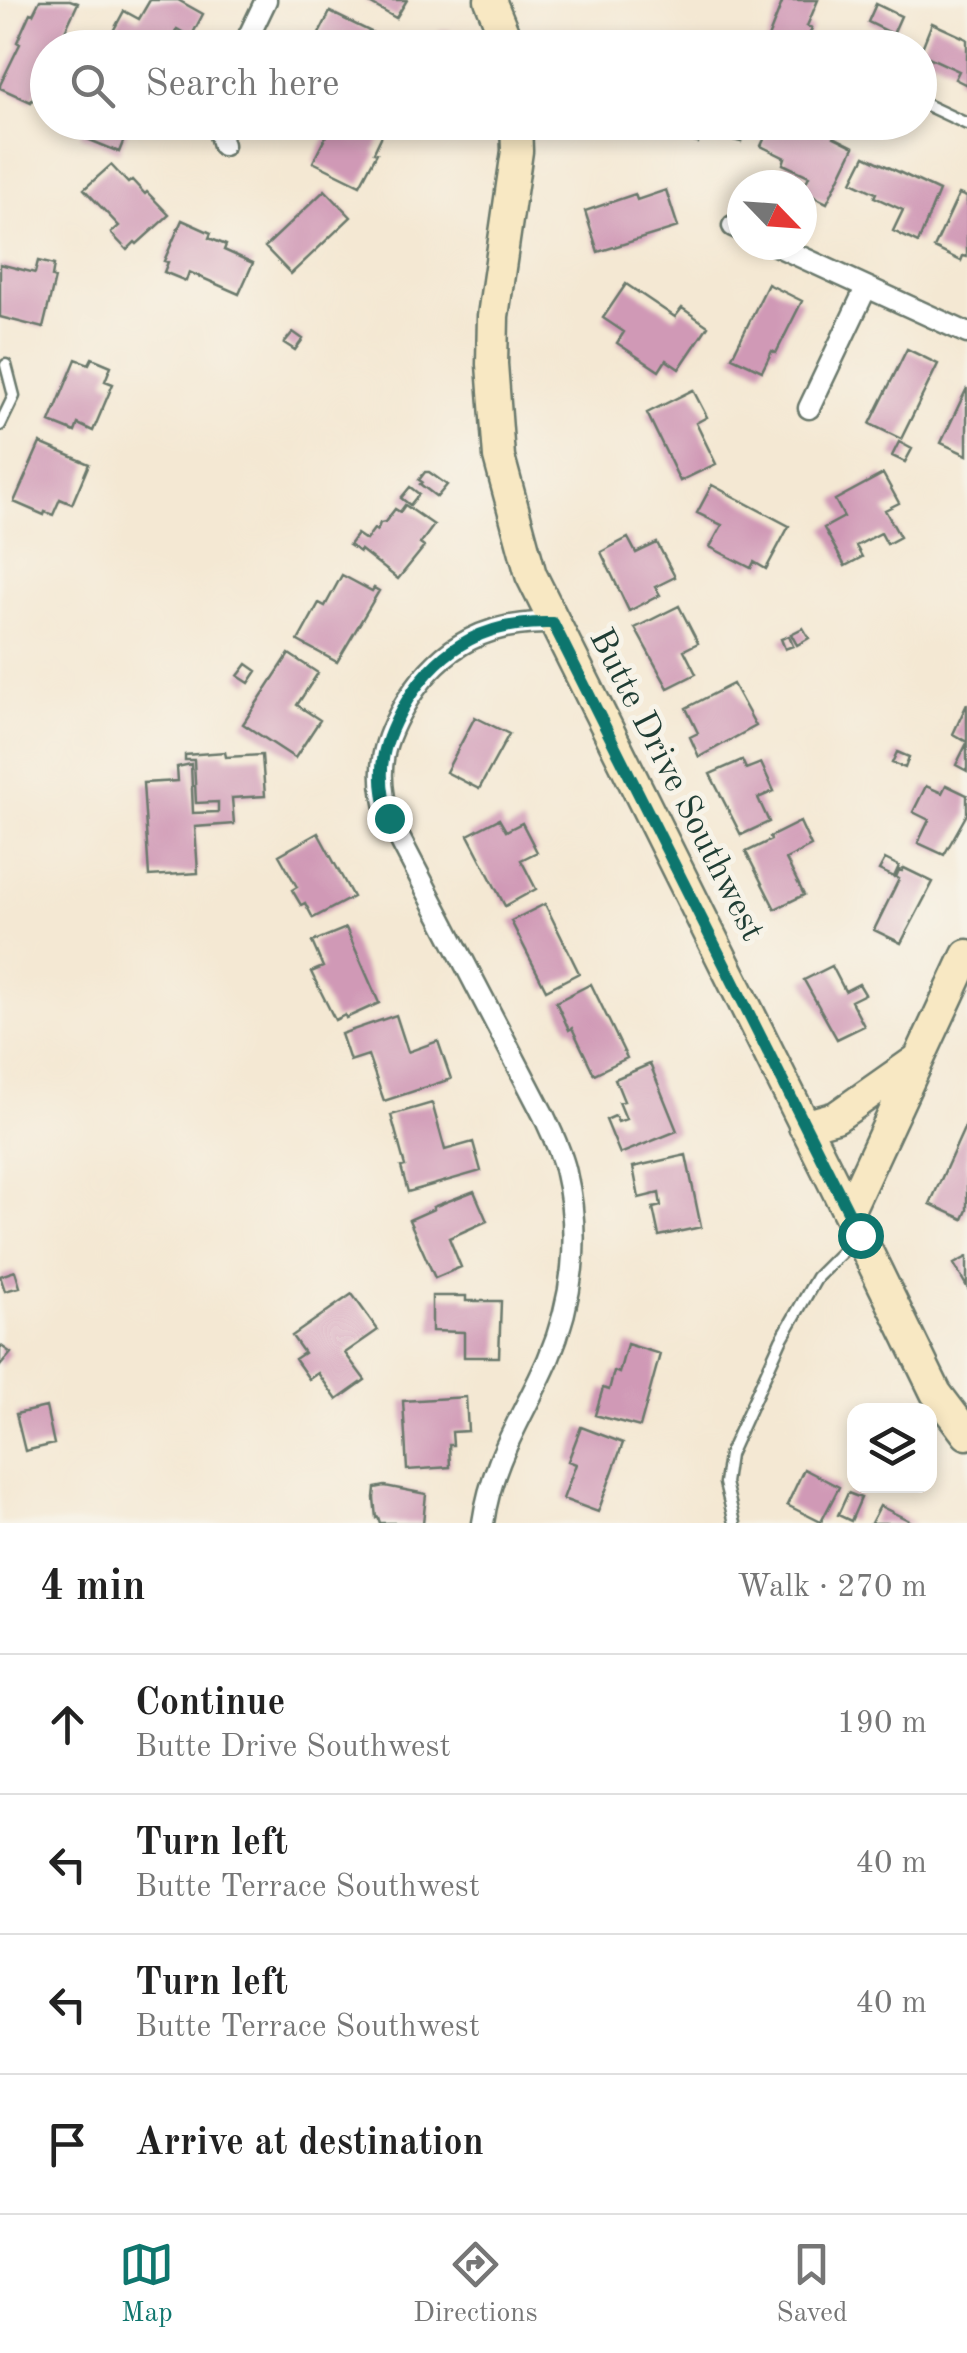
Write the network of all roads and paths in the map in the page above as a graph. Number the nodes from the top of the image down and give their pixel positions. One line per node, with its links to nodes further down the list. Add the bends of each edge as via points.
1 (266, 0): 3 (street)
2 (490, 0): 4 (street)
3 (251, 30)
4 (502, 30)
5 (937, 110): 6 (lane)
6 (967, 124)
7 (222, 140): 9 (street)
8 (516, 140): 16 (street, Butte Drive Southwest, via 493,316 495,416 509,499 531,576)
9 (223, 144)
10 (806, 260): 11 (street)
11 (866, 288): 12 (street); 14 (street)
12 (967, 333)
13 (6, 364): 15 (lane, via 14,396)
14 (809, 408)
15 (0, 425)
16 (553, 623): 19 (street, Butte Drive Southwest); 22 (street, via 496,629 442,658 393,724 381,770 389,818 544,1116 573,1210 564,1317 500,1456)
17 (967, 955): 18 (street)
18 (919, 1058): 19 (street, via 836,1116); 20 (street)
19 (804, 1126): 20 (street, Butte Drive Southwest)
20 (854, 1223): 21 (street, Butte Drive Southwest, via 936,1393); 23 (lane, via 782,1340 728,1455 725,1482)
21 (967, 1434)
22 (483, 1523)
23 (735, 1523)

